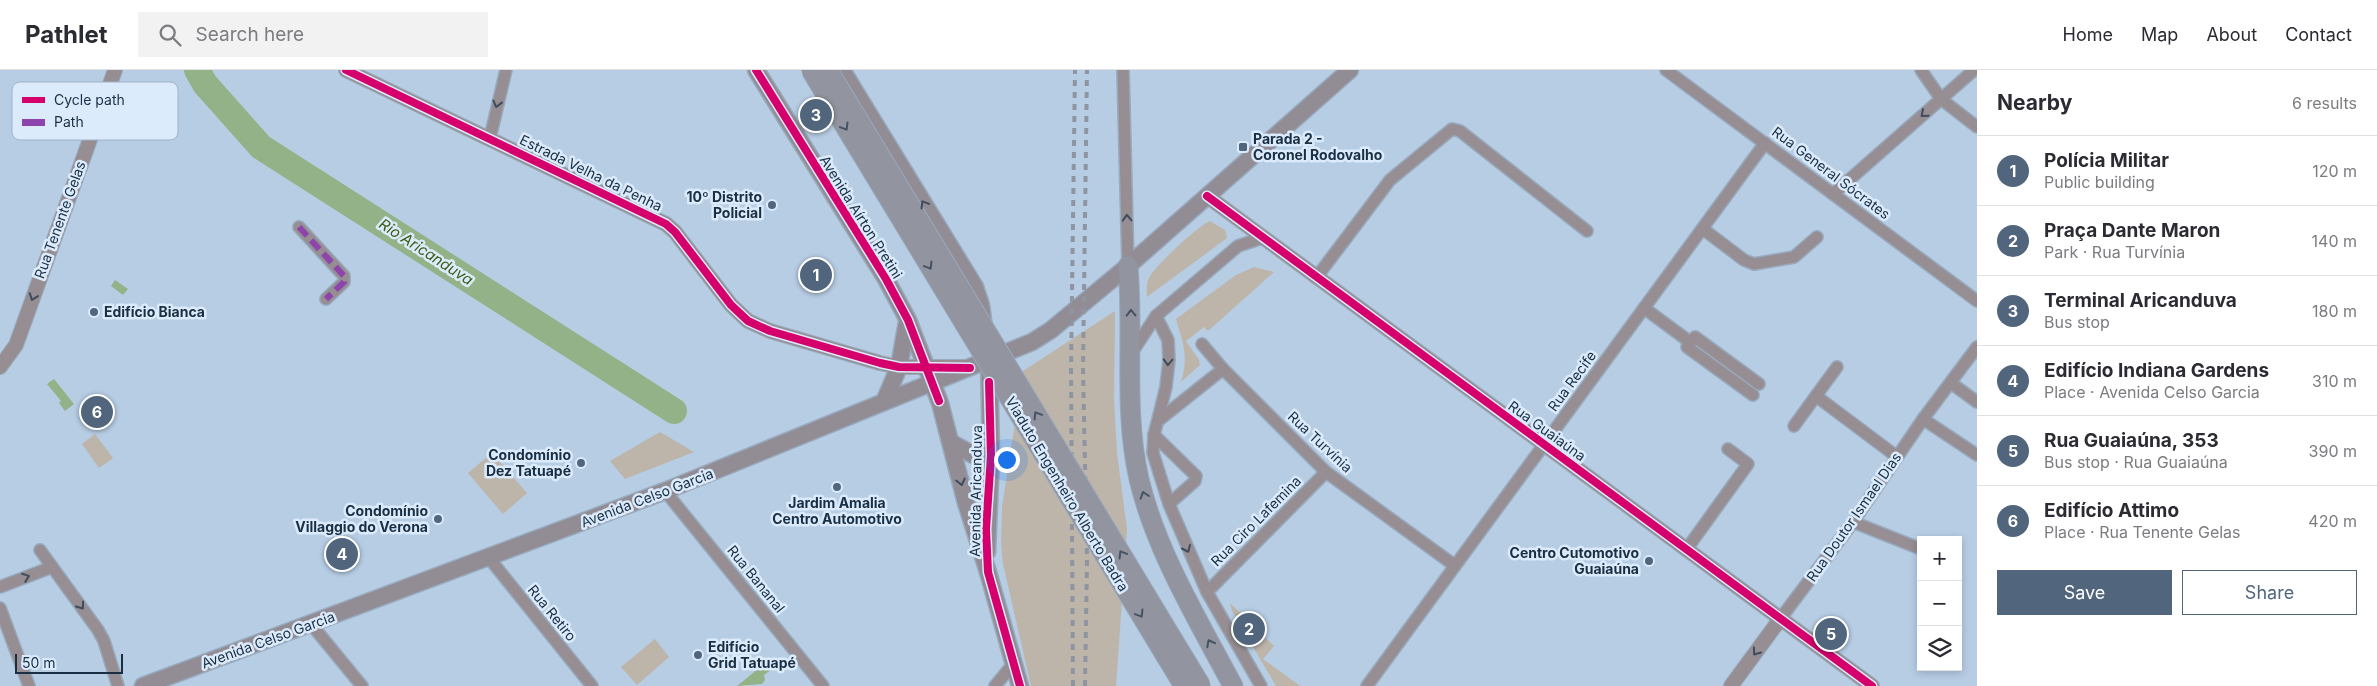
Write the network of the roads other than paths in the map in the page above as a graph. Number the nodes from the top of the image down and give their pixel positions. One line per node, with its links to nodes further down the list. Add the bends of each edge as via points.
1 (115, 70): 13 (street, Rua Tenente Gelas, one-way to 13)
2 (506, 70): 16 (street, one-way to 16)
3 (756, 70): 34 (main road, Avenida Aírton Pretini, via 886,279)
4 (811, 70): 90 (highway, Viaduto Engenheiro Alberto Badra, one-way to 90, bridge)
5 (828, 70): 91 (highway, Viaduto Engenheiro Alberto Badra, one-way to 5, bridge)
6 (842, 70): 39 (main road, one-way to 6, via 981,304 975,287)
7 (1123, 70): 28 (street, one-way to 7)
8 (1350, 70): 20 (main road, Avenida Celso Garcia)
9 (1666, 70): 18 (street, Rua General Sócrates)
10 (1921, 70): 14 (street)
11 (1974, 70): 14 (street)
12 (352, 71): 16 (street, Estrada Velha da Penha)
13 (111, 82)
14 (1942, 98): 15 (street); 19 (street, one-way to 19)
15 (1977, 127)
16 (490, 138): 40 (street, Estrada Velha da Penha, via 666,224 748,321 857,358)
17 (90, 140): 42 (street, Rua Tenente Gelas, one-way to 42, via 16,345)
18 (1765, 143): 19 (street, Rua General Sócrates); 23 (street, Rua Recife)
19 (1833, 194): 31 (street, Rua General Sócrates)
20 (1207, 196): 22 (street, Rua Guaiaúna); 28 (main road, Avenida Celso Garcia)
21 (299, 227): 30 (street, via 344,276 344,282)
22 (1247, 227): 26 (street, Rua Guaiaúna); 27 (street)
23 (1703, 229): 25 (street, via 1754,264 1794,258); 32 (street, Rua Recife)
24 (1586, 231): 29 (street, via 1460,131 1452,129 1390,180)
25 (1817, 237)
26 (1262, 238): 27 (street); 29 (street, Rua Guaiaúna)
27 (1238, 246): 33 (street)
28 (1128, 266): 38 (highway, one-way to 28); 39 (main road, Avenida Celso Garcia, via 1051,330 1032,342)
29 (1316, 278): 58 (street, Rua Guaiaúna)
30 (326, 299)
31 (1977, 302)
32 (1644, 308): 35 (street); 58 (street, Rua Recife)
33 (1156, 316): 38 (street); 54 (street, one-way to 54, via 1168,340 1169,360)
34 (908, 320): 40 (main road); 43 (main road, Avenida Aírton Pretini)
35 (1690, 342): 48 (street, via 1695,337); 49 (street, via 1687,348)
36 (1202, 344): 45 (street, Rua Turvínia)
37 (1977, 347): 47 (street, Rua Doutor Ismael Dias)
38 (1131, 354): 92 (highway, one-way to 38, via 1183,592 1139,479 1132,436)
39 (989, 360): 44 (main road, Avenida Celso Garcia); 61 (main road, Avenida Aricanduva)
40 (899, 366): 43 (street, Estrada Velha da Penha); 51 (main road)
41 (1837, 366): 50 (street)
42 (0, 367)
43 (928, 367): 44 (street, Estrada Velha da Penha); 46 (main road, Avenida Aírton Pretini)
44 (970, 368): 46 (main road, Avenida Celso Garcia)
45 (1223, 369): 54 (street); 63 (street, Rua Turvínia)
46 (933, 382): 51 (main road, Avenida Celso Garcia); 57 (main road, Avenida Aricanduva)
47 (1951, 383): 52 (street); 53 (street, Rua Doutor Ismael Dias)
48 (1759, 384)
49 (1753, 395)
50 (1816, 396): 55 (street); 62 (street)
51 (884, 402): 64 (main road, Avenida Celso Garcia)
52 (1977, 402)
53 (1923, 419): 60 (street); 62 (street, Rua Doutor Ismael Dias)
54 (1159, 420): 56 (street)
55 (1794, 426)
56 (1154, 436): 65 (street, via 1153,453); 65 (street, via 1196,476 1195,481)
57 (952, 443): 61 (main road, via 975,456); 73 (main road, Avenida Aricanduva, one-way to 73, via 966,503)
58 (1544, 445): 69 (street, Rua Guaiaúna); 71 (street, Rua Recife)
59 (1728, 449): 69 (street, via 1748,464)
60 (1977, 455)
61 (991, 456): 73 (main road, Avenida Aricanduva, via 986,529)
62 (1896, 456): 66 (street, Rua Doutor Ismael Dias)
63 (1326, 472): 71 (street, Rua Turvínia); 75 (street, Rua Ciro Lafemina)
64 (665, 491): 70 (main road, Avenida Celso Garcia); 86 (street, Rua Bananal)
65 (1169, 504): 75 (street, one-way to 75)
66 (1853, 522): 67 (street); 77 (street, Rua Doutor Ismael Dias)
67 (1917, 547)
68 (40, 550): 72 (street)
69 (1686, 550): 77 (street, Rua Guaiaúna)
70 (489, 558): 78 (main road, Avenida Celso Garcia); 85 (street, Rua Retiro)
71 (1454, 565): 94 (street, Rua Recife)
72 (52, 567): 74 (street, one-way to 72); 82 (street, one-way to 82, via 104,641)
73 (988, 572): 79 (main road, Avenida Aricanduva)
74 (0, 587)
75 (1207, 592): 93 (street)
76 (0, 608): 81 (street)
77 (1781, 618): 95 (street, Rua Doutor Ismael Dias, one-way to 95); 96 (street, Rua Guaiaúna)
78 (311, 624): 83 (main road, Avenida Celso Garcia); 84 (street)
79 (1010, 650): 80 (main road, Avenida Aricanduva); 89 (main road, Avenida Aricanduva)
80 (1009, 669): 87 (street); 88 (main road, Avenida Aricanduva)
81 (29, 686)
82 (118, 686)
83 (143, 686)
84 (362, 686)
85 (592, 686)
86 (823, 686)
87 (995, 686)
88 (1010, 686)
89 (1020, 686)
90 (1184, 686)
91 (1201, 686)
92 (1233, 686)
93 (1261, 686)
94 (1367, 686)
95 (1731, 686)
96 (1872, 686)

